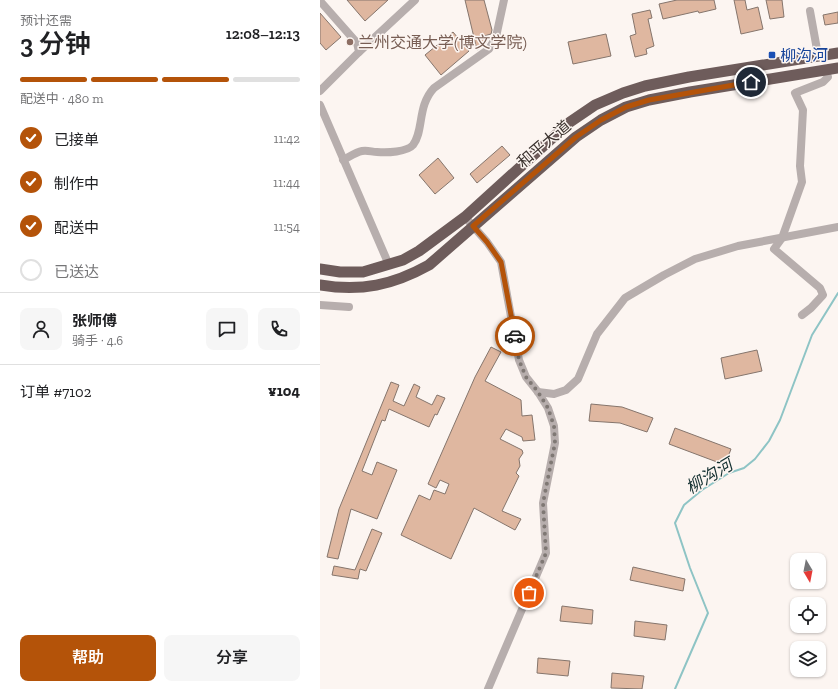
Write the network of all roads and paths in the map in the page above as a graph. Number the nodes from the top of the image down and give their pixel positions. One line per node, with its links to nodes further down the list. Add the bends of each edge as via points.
1 (415, 0): 5 (street)
2 (504, 0): 12 (street, via 496,37 489,50 426,96 413,145 408,149 396,151 360,151)
3 (320, 1): 5 (street, via 357,43)
4 (810, 11): 7 (street)
5 (358, 52): 10 (street)
6 (838, 53): 7 (highway, 和平大道)
7 (818, 55): 13 (highway, 和平大道, via 645,86 595,105 570,122)
8 (838, 68): 9 (highway, 和平大道)
9 (826, 70): 14 (highway, 和平大道, via 690,92 626,107 576,137); 16 (street, via 828,77 823,82 795,93 803,110 800,166 802,182)
10 (320, 91)
11 (320, 105): 12 (street)
12 (343, 160): 17 (street)
13 (465, 217): 14 (street); 17 (highway, 和平大道, via 419,251)
14 (473, 226): 19 (highway, 和平大道, via 429,265 394,282 364,288); 23 (street, via 501,262 519,360 526,377)
15 (838, 227): 16 (street)
16 (782, 238): 22 (street, via 774,249 817,285 822,295); 23 (street, via 738,246 695,259 625,298 597,334 578,379 566,390 554,394)
17 (389, 265): 18 (highway, 和平大道, via 363,272)
18 (320, 269)
19 (320, 285)
20 (320, 305): 21 (street)
21 (349, 307)
22 (802, 315)
23 (538, 392): 24 (street, via 548,408 554,426 555,443 543,503 546,553)
24 (488, 689)

